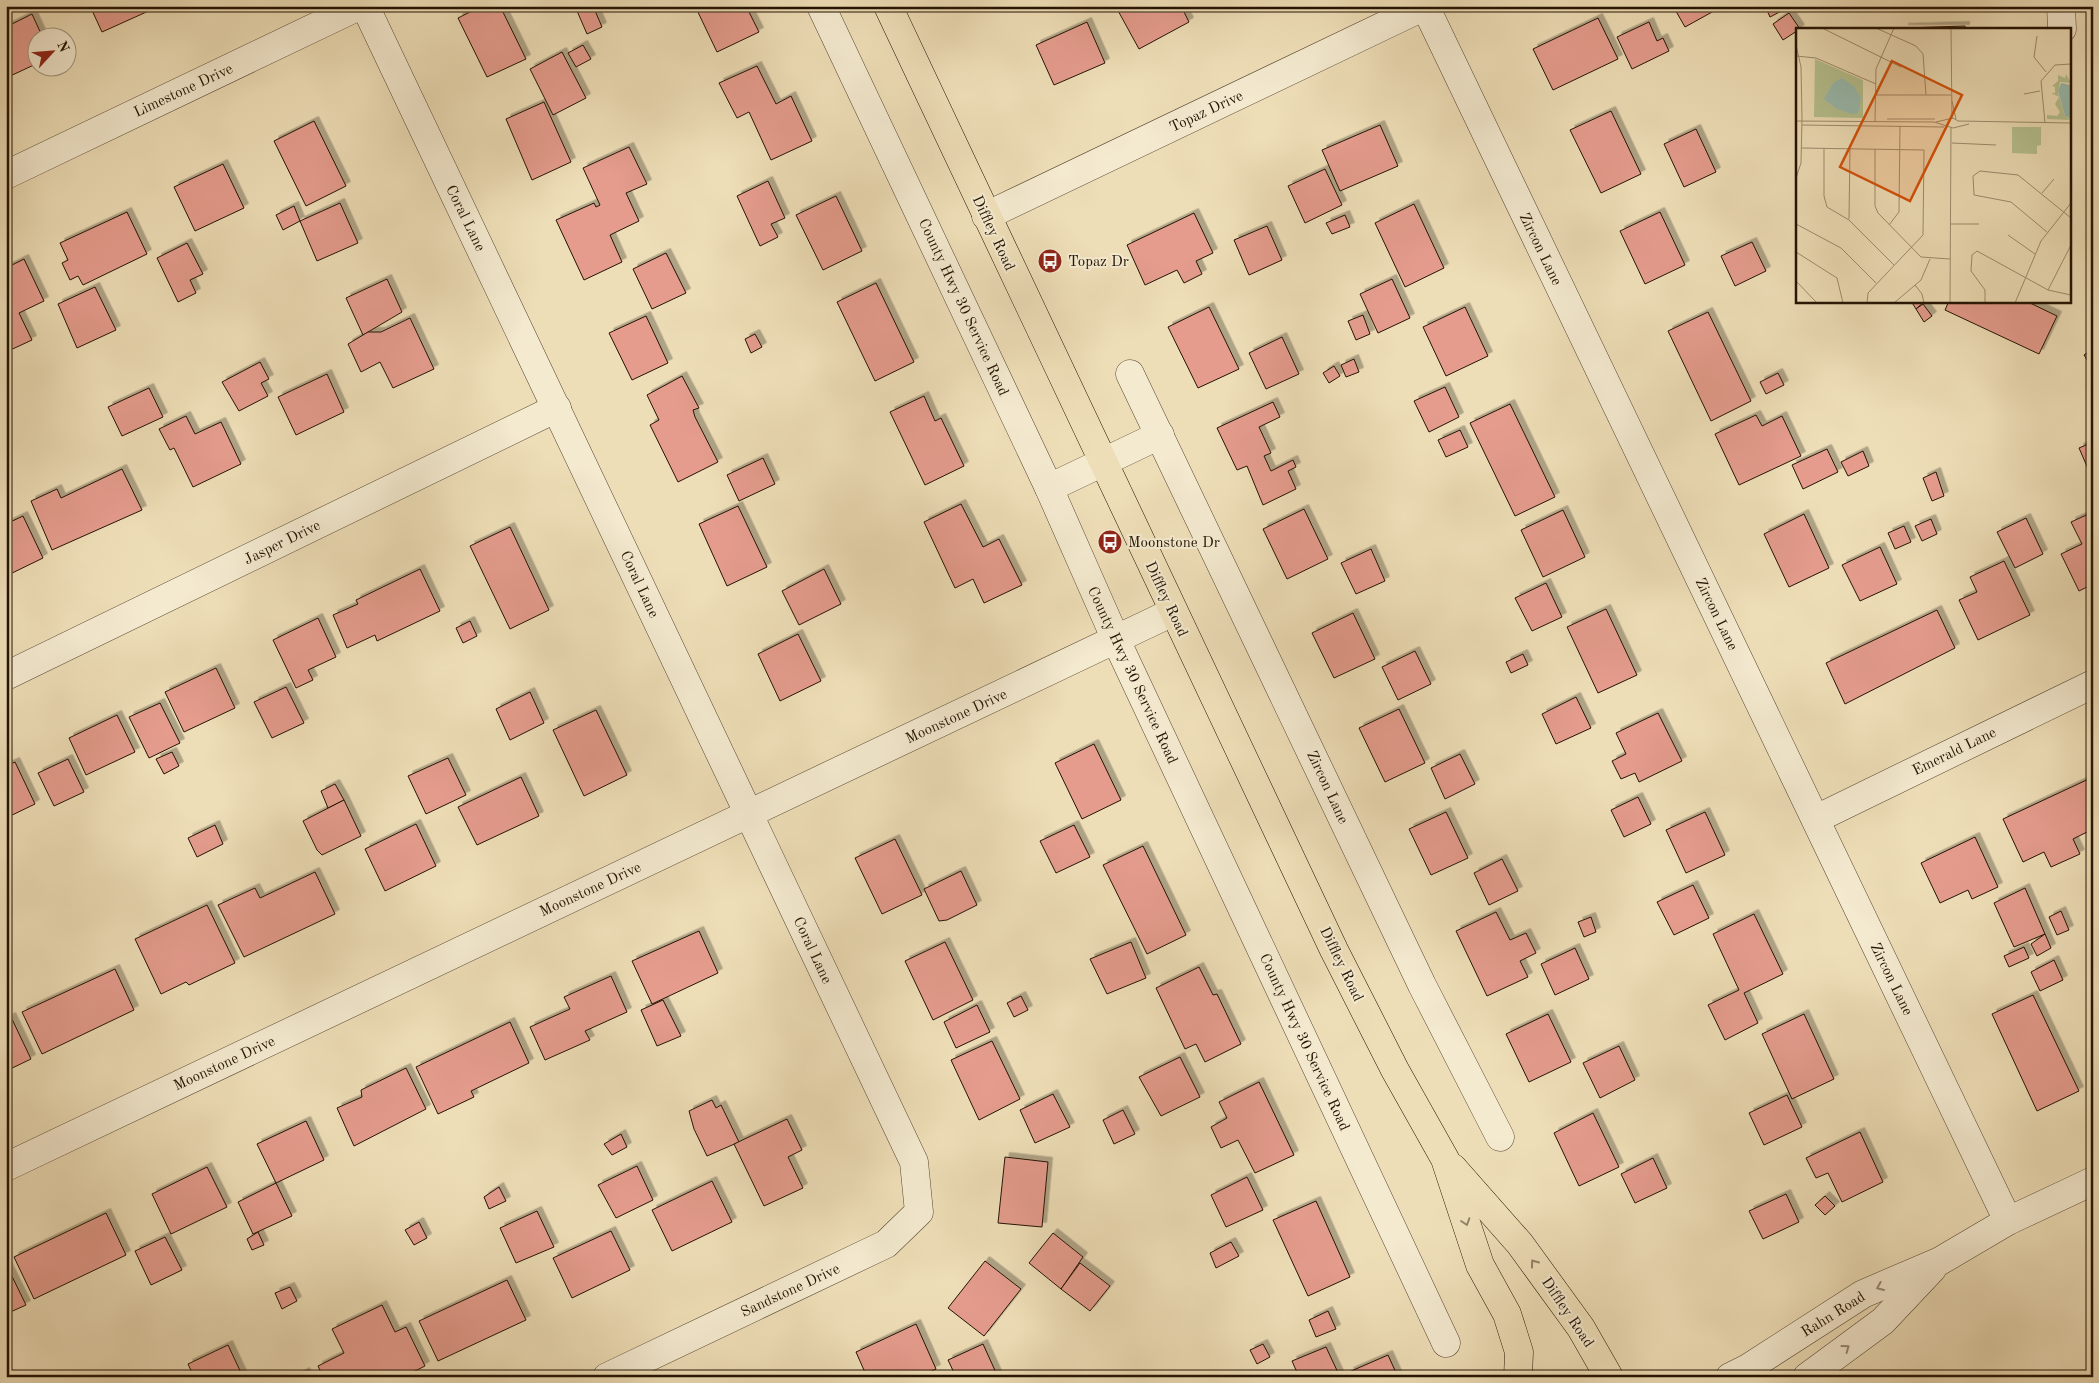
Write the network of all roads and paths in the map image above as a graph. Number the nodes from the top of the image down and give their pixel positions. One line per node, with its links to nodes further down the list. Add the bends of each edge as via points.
1 (359, 6): 8 (street, Limestone Drive)
2 (365, 6): 11 (street, Coral Lane)
3 (821, 6): 14 (street, County Hwy 30 Service Road)
4 (888, 6): 9 (main road, Diffley Road)
5 (1425, 6): 9 (street, Topaz Drive); 20 (street, Zircon Lane)
6 (2061, 6): 7 (street)
7 (2062, 28)
8 (6, 175)
9 (986, 216): 13 (main road, Diffley Road)
10 (1130, 374): 12 (street, Zircon Lane)
11 (557, 408): 17 (street, Jasper Drive); 19 (street, Coral Lane)
12 (1160, 435): 13 (street); 21 (street, Zircon Lane, via 1422,985)
13 (1103, 463): 14 (street); 15 (main road, Diffley Road)
14 (1049, 488): 16 (street, County Hwy 30 Service Road)
15 (1173, 612): 16 (street, Moonstone Drive); 22 (main road, Diffley Road, via 1334,950)
16 (1116, 640): 19 (street, Moonstone Drive); 28 (street, County Hwy 30 Service Road)
17 (6, 676)
18 (2093, 684): 20 (street, Emerald Lane)
19 (748, 814): 23 (street, Coral Lane); 24 (street, Moonstone Drive)
20 (1816, 819): 26 (street, Zircon Lane)
21 (1500, 1137)
22 (1445, 1159): 30 (main road, Diffley Road, one-way to 30, via 1480,1265 1507,1314 1519,1352); 31 (main road, Diffley Road, one-way to 22, via 1581,1328 1520,1244)
23 (914, 1162): 29 (street, Sandstone Drive, via 919,1212 886,1244)
24 (6, 1167)
25 (2093, 1181): 26 (street, Rahn Road)
26 (2008, 1221): 27 (street, Rahn Road)
27 (1940, 1261): 32 (street, Rahn Road, one-way to 32, via 1863,1294); 33 (street, Rahn Road, one-way to 27, via 1883,1321)
28 (1446, 1343)
29 (607, 1377)
30 (1518, 1377)
31 (1609, 1377)
32 (1730, 1377)
33 (1807, 1377)

